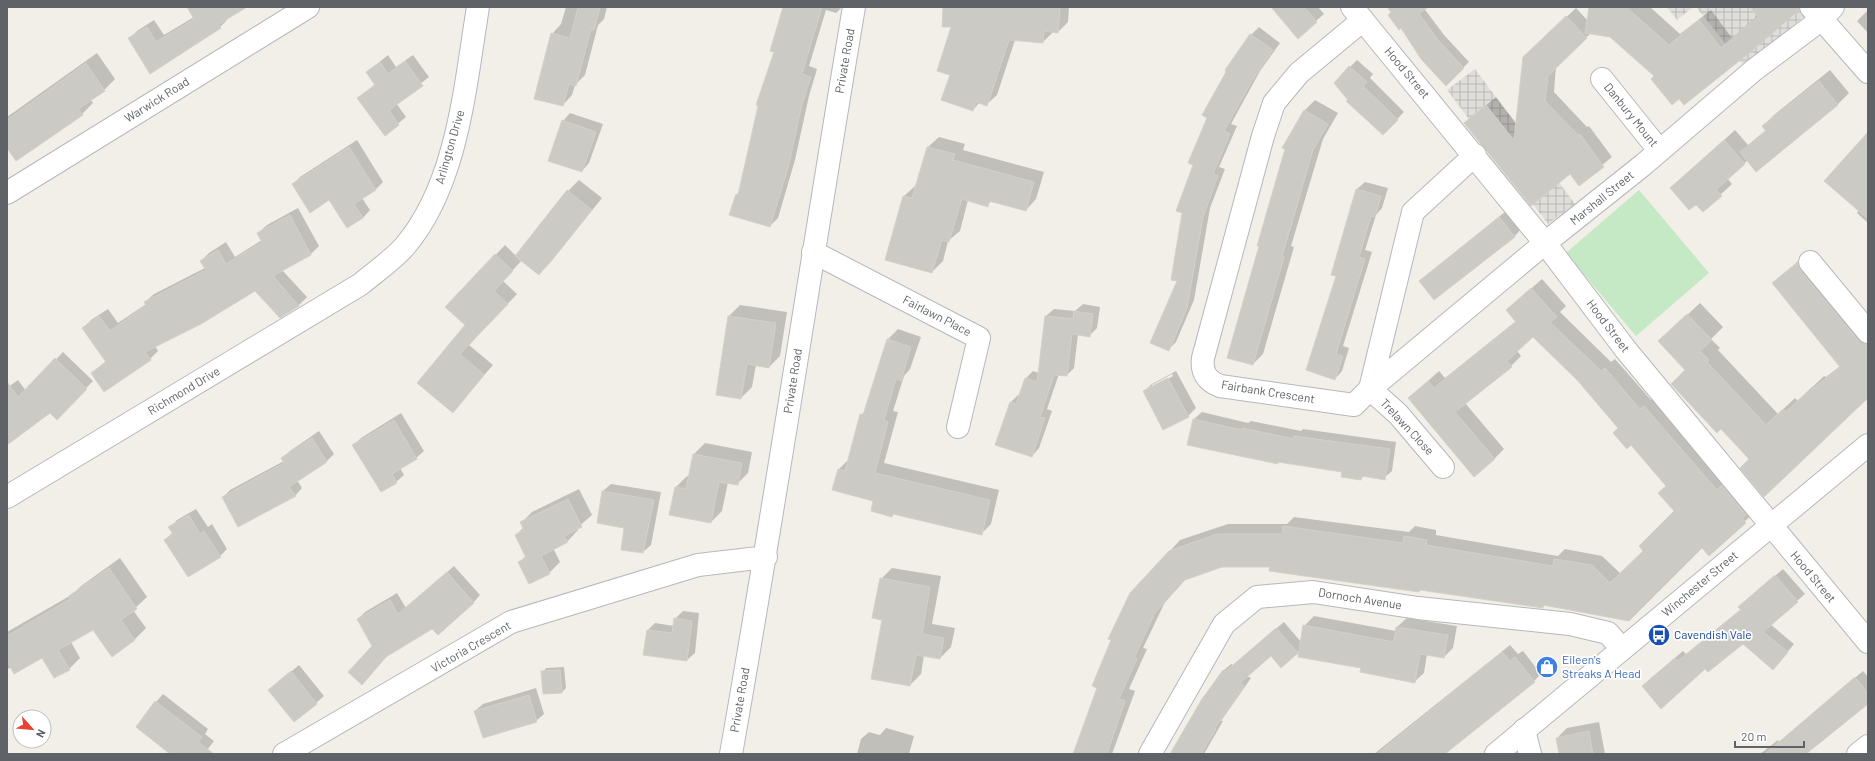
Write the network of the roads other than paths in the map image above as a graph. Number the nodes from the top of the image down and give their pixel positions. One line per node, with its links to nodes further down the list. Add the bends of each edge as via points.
1 (308, 7): 10 (street, Warwick Road)
2 (478, 7): 14 (street, Arlington Drive, via 460,117 446,171 426,216 404,247)
3 (854, 7): 12 (street, Private Road)
4 (1822, 11): 6 (street); 8 (street, Marshall Street)
5 (1358, 13): 9 (street, Hood Street); 16 (street, Fairbank Crescent, via 1299,73 1274,103 1202,364 1208,380 1220,386 1354,405)
6 (1868, 72)
7 (1602, 79): 8 (street, Danbury Mount)
8 (1659, 150): 11 (street, Marshall Street)
9 (1475, 155): 11 (street, Hood Street); 16 (street, via 1413,212)
10 (7, 193)
11 (1545, 243): 16 (street, Marshall Street); 21 (street, Hood Street, via 1626,350)
12 (812, 252): 17 (street, Fairlawn Place, via 979,338); 22 (street, Private Road)
13 (1810, 262): 15 (street)
14 (361, 284): 20 (street, Richmond Drive)
15 (1868, 332)
16 (1370, 389): 19 (street, Trelawn Close, via 1398,414)
17 (958, 427)
18 (1868, 445): 21 (street, Winchester Street)
19 (1443, 467)
20 (7, 497)
21 (1770, 525): 23 (street, Hood Street); 24 (street, Winchester Street)
22 (766, 557): 27 (street, Victoria Crescent, via 698,565 511,622); 28 (street, Private Road)
23 (1868, 642)
24 (1622, 648): 25 (street, Winchester Street); 29 (street, Dornoch Avenue, via 1608,633 1570,624 1418,608 1313,592 1257,597 1224,624)
25 (1524, 730): 30 (street, Winchester Street); 31 (street)
26 (1868, 746): 32 (street)
27 (284, 754)
28 (731, 754)
29 (1150, 754)
30 (1496, 754)
31 (1530, 754)
32 (1858, 754)

